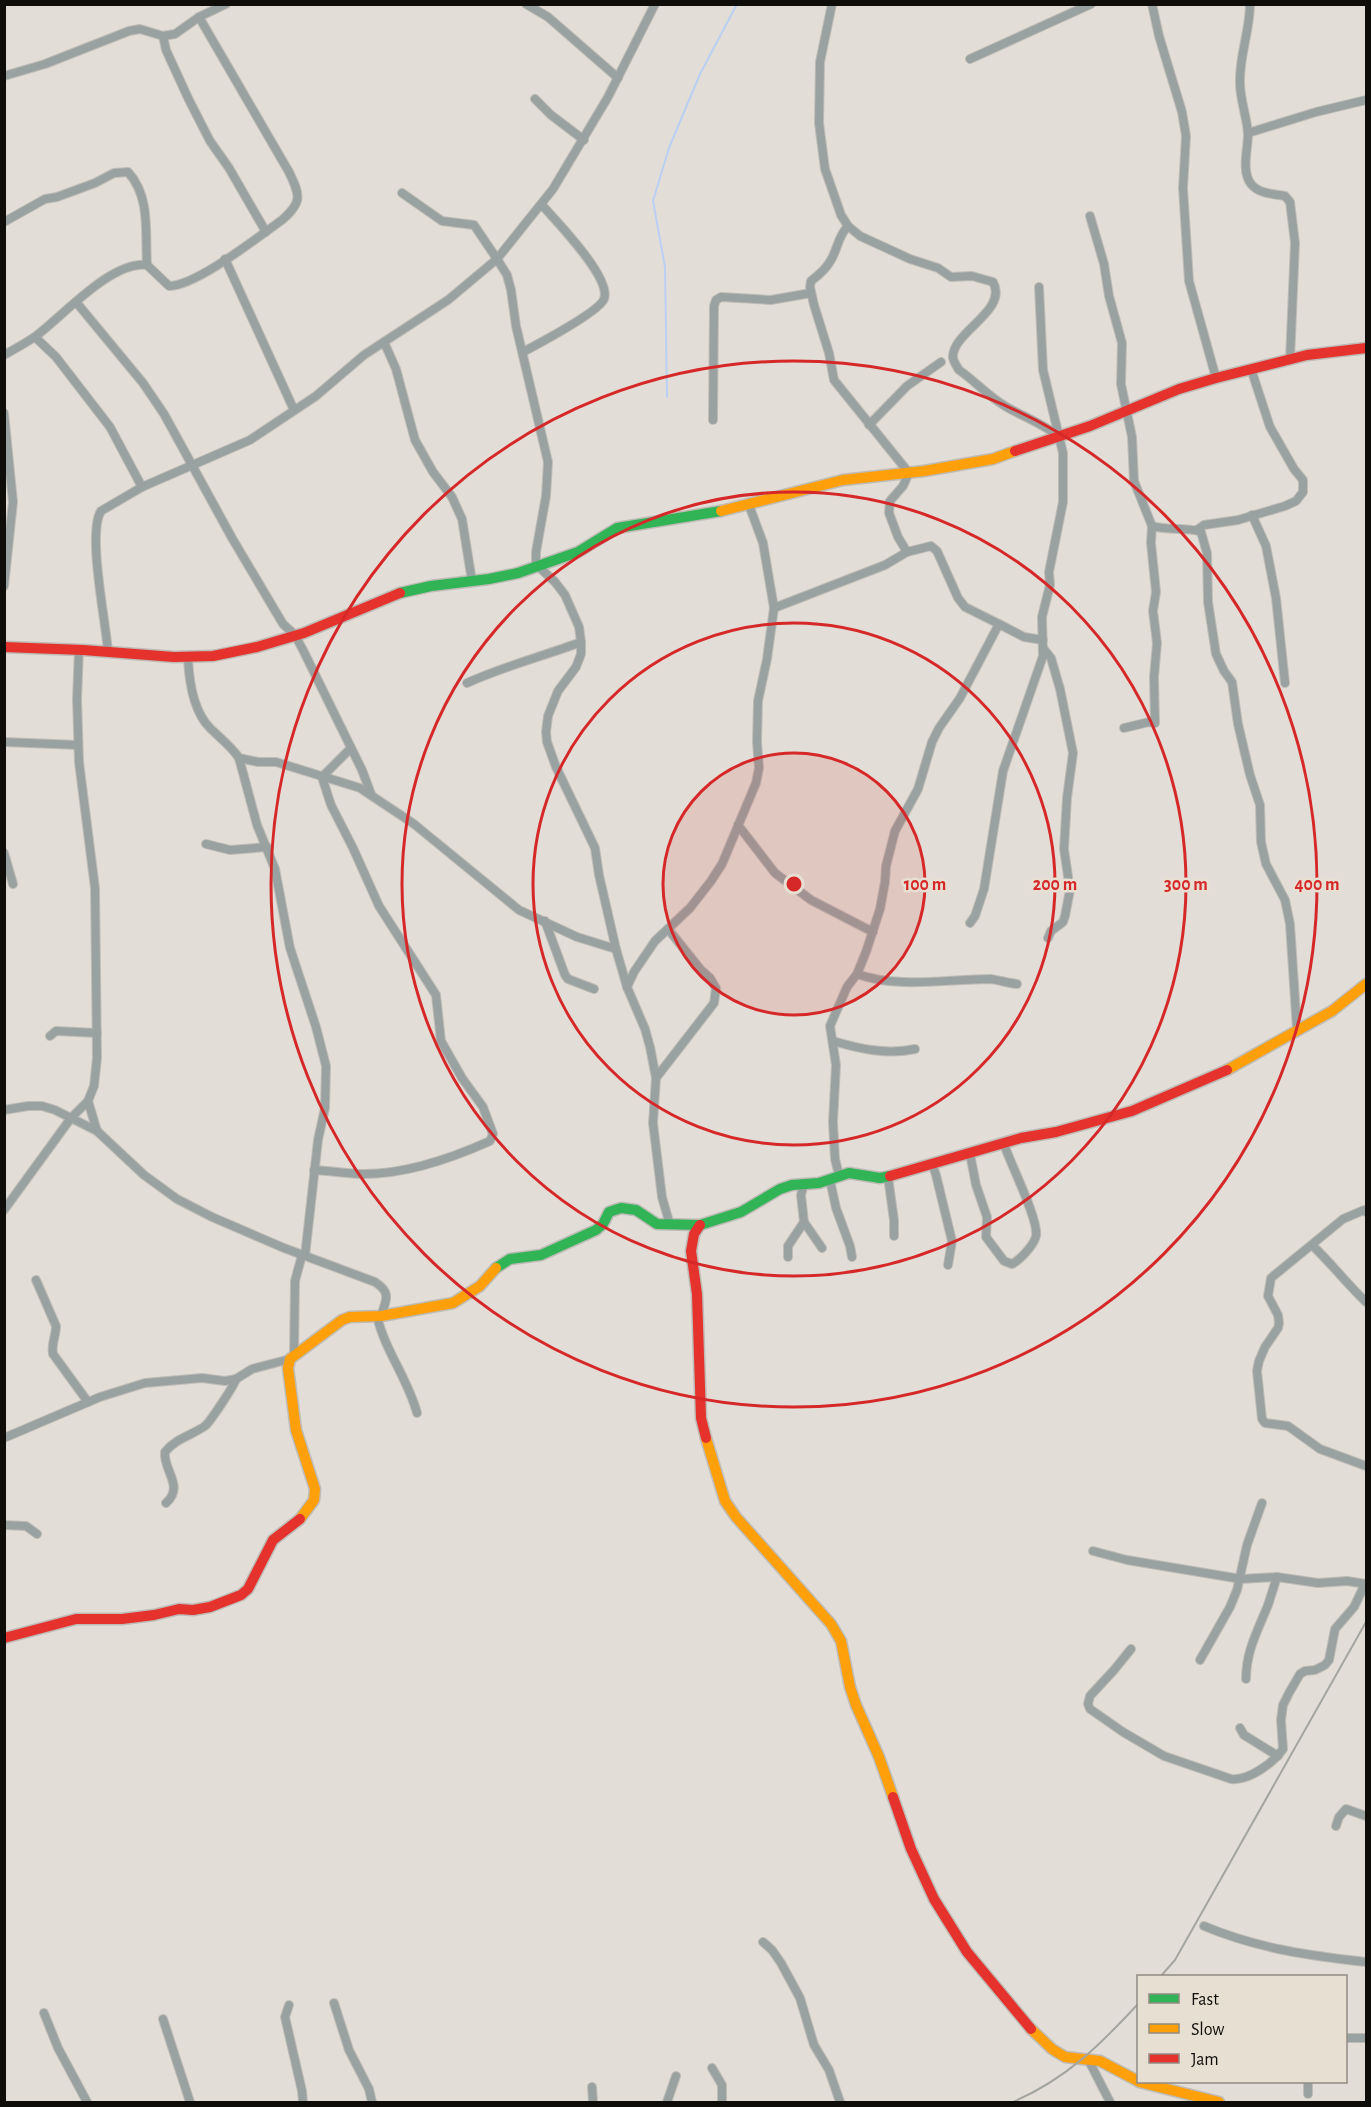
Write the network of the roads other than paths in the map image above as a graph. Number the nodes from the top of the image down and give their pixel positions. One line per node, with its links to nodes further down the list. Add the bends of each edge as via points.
1 (226, 4): 8 (street)
2 (526, 4): 12 (street, via 548,17)
3 (655, 4): 12 (street)
4 (832, 4): 21 (street, via 820,62 820,144 832,191)
5 (1091, 4): 10 (street)
6 (1152, 4): 37 (street, via 1182,111 1189,281)
7 (1250, 4): 15 (street, via 1240,83)
8 (199, 17): 9 (street, via 175,34); 22 (street, via 298,191 299,199 290,213)
9 (163, 36): 11 (street, via 140,28); 22 (street, via 210,141)
10 (970, 59)
11 (4, 76)
12 (618, 78): 16 (street)
13 (535, 99): 16 (street)
14 (1366, 100): 15 (street)
15 (1248, 133): 34 (street, via 1249,181 1255,189 1286,196 1290,202 1295,243)
16 (584, 140): 18 (street)
17 (402, 193): 24 (street, via 442,221 474,225)
18 (542, 205): 24 (street); 32 (street, via 601,279 605,297 585,315)
19 (1090, 216): 39 (street, via 1122,343 1121,384)
20 (4, 222): 25 (street, via 45,199 114,173 128,172 144,207)
21 (848, 226): 27 (street, via 841,233 831,261 811,281); 43 (street, via 860,236 951,277 972,276 993,282 995,298 962,339 953,358 959,370 995,400 1047,426)
22 (266, 232): 23 (street)
23 (225, 259): 25 (street, via 176,286 163,282); 38 (street)
24 (497, 259): 30 (street, via 448,300); 32 (street, via 507,275)
25 (147, 265): 28 (street, via 131,265 89,289)
26 (1039, 287): 43 (street, via 1043,370)
27 (811, 293): 41 (street, via 771,300 716,300); 42 (street, via 834,380)
28 (76, 302): 29 (street); 44 (street, via 143,383)
29 (35, 337): 33 (street); 46 (street, via 56,357 110,427)
30 (384, 342): 38 (street); 53 (street, via 396,369 415,440 462,519)
31 (1366, 348): 34 (street)
32 (524, 352): 52 (street, via 548,462 536,552)
33 (4, 355)
34 (1290, 360): 36 (street)
35 (941, 362): 42 (street, via 907,386)
36 (1251, 369): 37 (street); 48 (street, via 1270,427 1304,486 1296,501)
37 (1216, 378): 39 (street)
38 (294, 410): 44 (street, via 250,440)
39 (1127, 411): 43 (street); 49 (street, via 1134,481)
40 (4, 414): 54 (street, via 13,502)
41 (713, 420)
42 (869, 425): 45 (street)
43 (1059, 437): 45 (street, via 993,459); 59 (street, via 1064,465 1063,502 1042,616)
44 (191, 466): 46 (street); 57 (street, via 283,624)
45 (909, 473): 47 (street, via 843,480); 51 (street, via 890,501 889,513)
46 (142, 487): 62 (street, via 100,511 95,525)
47 (749, 505): 52 (street, via 617,528 584,549); 55 (street, via 763,543)
48 (1252, 515): 50 (street); 64 (street, via 1266,546)
49 (1152, 526): 50 (street); 66 (street, via 1157,643 1155,723)
50 (1197, 530): 89 (street, via 1207,553 1208,602 1216,654 1232,682 1238,724 1260,805 1266,864 1285,900 1290,924)
51 (908, 552): 55 (street, via 885,565); 56 (street, via 931,546 937,551 958,598 966,607)
52 (539, 567): 53 (street); 58 (street, via 565,595)
53 (472, 581): 57 (street, via 401,592)
54 (4, 586)
55 (774, 608): 73 (street, via 758,701 759,768)
56 (999, 624): 59 (street); 81 (street, via 960,698 939,728 918,789 895,831)
57 (295, 635): 63 (street, via 215,656); 69 (street)
58 (581, 642): 65 (street); 83 (street, via 576,667 558,691 546,732 554,761 595,848)
59 (1043, 644): 79 (street, via 1043,656 1003,771 984,889); 82 (street, via 1060,689 1073,753 1064,849 1070,890 1063,921)
60 (4, 647): 61 (street)
61 (79, 649): 62 (street); 68 (street)
62 (108, 652): 63 (street)
63 (189, 658): 70 (street, via 189,682 199,713)
64 (1286, 683)
65 (467, 684)
66 (1124, 728)
67 (4, 742): 68 (street)
68 (78, 745): 90 (street, via 94,888)
69 (351, 748): 71 (street); 72 (street)
70 (239, 758): 71 (street, via 276,762); 75 (street)
71 (322, 777): 72 (street); 102 (street, via 331,806 379,906 436,995 441,1041 483,1107 493,1134 492,1139 474,1148 408,1169 362,1174)
72 (371, 794): 78 (street, via 519,910)
73 (738, 825): 80 (street, via 711,881); 81 (street, via 775,873 811,900)
74 (206, 844): 75 (street, via 230,849)
75 (267, 847): 102 (street, via 290,948 326,1066 325,1108)
76 (4, 853): 77 (street)
77 (13, 884)
78 (546, 921): 83 (street, via 577,937); 88 (street, via 565,975)
79 (970, 923)
80 (668, 928): 87 (street, via 644,957); 94 (street, via 716,988 714,1003)
81 (873, 932): 84 (street)
82 (1048, 938)
83 (616, 949): 87 (street)
84 (857, 974): 85 (street, via 876,980 993,979); 92 (street, via 830,1026)
85 (1017, 984)
86 (1366, 984): 89 (street, via 1332,1011)
87 (627, 987): 94 (street, via 645,1029)
88 (594, 989)
89 (1297, 1030): 99 (street, via 1216,1076 1132,1111)
90 (97, 1033): 91 (street, via 56,1031); 95 (street, via 94,1086)
91 (50, 1036)
92 (833, 1041): 93 (street, via 869,1051); 103 (street)
93 (915, 1049)
94 (656, 1078): 109 (street, via 653,1123 662,1197)
95 (88, 1101): 97 (street); 98 (street)
96 (4, 1110): 97 (street, via 42,1106)
97 (71, 1118): 98 (street); 106 (street)
98 (97, 1131): 114 (street, via 144,1175 177,1199)
99 (1004, 1144): 100 (street); 100 (street, via 1036,1234 1016,1263 1004,1261 986,1237 987,1217)
100 (970, 1154): 101 (street)
101 (932, 1164): 104 (street); 117 (street, via 952,1241)
102 (314, 1170): 114 (street)
103 (834, 1177): 104 (street, via 849,1173); 105 (street, via 819,1184); 116 (street, via 836,1208)
104 (888, 1177): 111 (street)
105 (804, 1184): 108 (street); 110 (street, via 780,1189 741,1212)
106 (4, 1210)
107 (1366, 1212): 112 (street, via 1342,1219)
108 (804, 1222): 113 (street); 115 (street, via 788,1246)
109 (670, 1225): 110 (street); 120 (street, via 657,1224 636,1210 621,1208 609,1212 596,1230 541,1255 510,1259 499,1265 480,1286 453,1303)
110 (700, 1225): 152 (street, via 691,1251 698,1294 701,1419 725,1501 831,1624 841,1641 856,1706 879,1757 911,1849 956,1936 1025,2023 1052,2049 1065,2057)
111 (894, 1236)
112 (1312, 1245): 119 (street); 126 (street, via 1271,1278 1268,1296 1279,1323 1257,1371 1262,1419 1288,1426 1320,1449)
113 (822, 1248)
114 (303, 1255): 120 (street, via 384,1288 387,1295); 121 (street, via 295,1281)
115 (788, 1257)
116 (852, 1257)
117 (948, 1265)
118 (36, 1280): 123 (street, via 56,1326 53,1354)
119 (1366, 1302)
120 (379, 1316): 121 (street, via 342,1320); 124 (street, via 381,1334 413,1395)
121 (292, 1357): 122 (street, via 252,1369); 135 (street, via 288,1368 296,1430 315,1489 314,1500 302,1518 273,1540 248,1589 210,1607 122,1619 76,1619)
122 (236, 1379): 123 (street, via 146,1383); 127 (street, via 205,1426 165,1452 174,1484 174,1493)
123 (88, 1402): 125 (street)
124 (417, 1413)
125 (4, 1438)
126 (1366, 1466)
127 (166, 1503)
128 (1262, 1503): 133 (street, via 1246,1545)
129 (4, 1525): 130 (street, via 26,1527)
130 (37, 1534)
131 (1093, 1551): 133 (street)
132 (1276, 1577): 133 (street); 134 (street); 138 (street, via 1254,1633)
133 (1241, 1579): 137 (street)
134 (1366, 1584): 140 (street, via 1354,1607 1335,1629 1329,1660 1319,1669 1300,1674 1288,1693 1281,1720 1283,1749)
135 (5, 1640)
136 (1131, 1649): 140 (street, via 1088,1701 1090,1709 1100,1717 1164,1756 1231,1779 1248,1776)
137 (1200, 1660)
138 (1246, 1679)
139 (1240, 1728): 140 (street, via 1244,1735)
140 (1278, 1756)
141 (1366, 1816): 142 (street, via 1346,1809)
142 (1336, 1826)
143 (1204, 1926): 145 (street, via 1283,1951)
144 (763, 1942): 167 (street, via 772,1950 800,1998 814,2045 829,2070)
145 (1366, 1962)
146 (334, 2003): 163 (street)
147 (289, 2006): 162 (street, via 285,2017)
148 (44, 2013): 160 (street)
149 (163, 2019): 161 (street)
150 (1347, 2038): 151 (street)
151 (1366, 2038)
152 (1089, 2061): 155 (street, via 1100,2061); 168 (street)
153 (712, 2068): 166 (street, via 722,2085)
154 (676, 2076): 165 (street)
155 (1137, 2080)
156 (1146, 2083): 169 (street)
157 (1308, 2083): 159 (street)
158 (592, 2087): 164 (street)
159 (1308, 2094)
160 (87, 2103)
161 (190, 2103)
162 (303, 2103)
163 (372, 2103)
164 (593, 2103)
165 (667, 2103)
166 (722, 2103)
167 (840, 2103)
168 (1110, 2103)
169 (1219, 2103)

